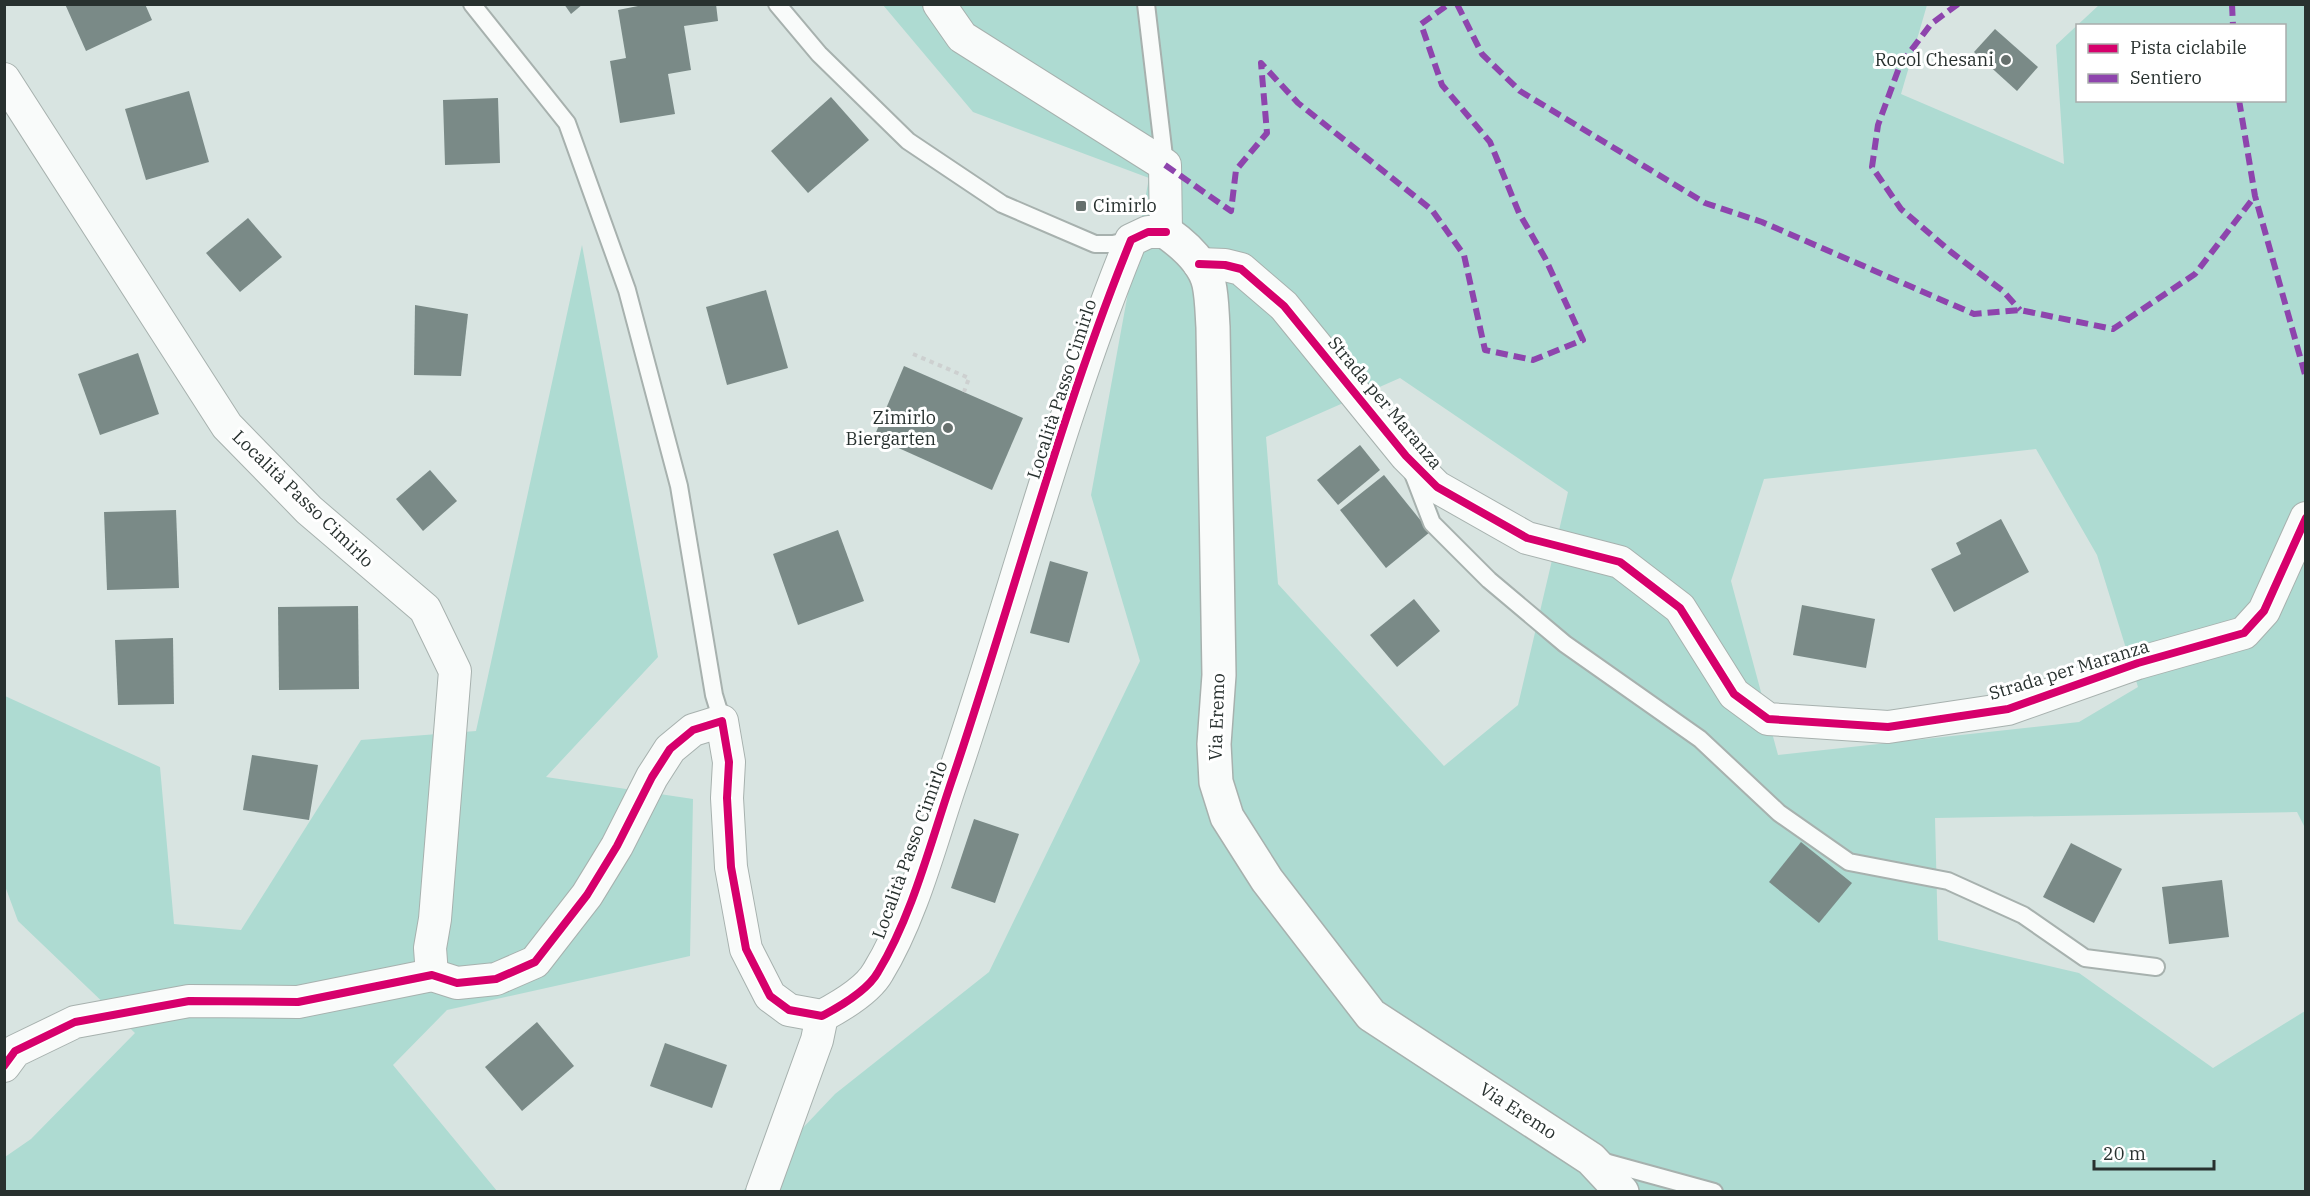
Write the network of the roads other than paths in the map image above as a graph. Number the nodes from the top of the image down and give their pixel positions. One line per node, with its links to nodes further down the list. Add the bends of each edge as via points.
1 (472, 4): 12 (lane, via 567,123 627,290 680,486 714,695)
2 (777, 4): 8 (lane, via 819,54 908,141 1002,204 1095,244)
3 (939, 4): 6 (street, via 962,37)
4 (1146, 4): 6 (lane)
5 (7, 92): 14 (street, Località Passo Cimirlo, via 69,176 227,426 309,510 425,609 455,671 430,948)
6 (1166, 165): 7 (street)
7 (1166, 232): 8 (street, via 1148,232); 9 (street, Via Eremo, via 1183,244)
8 (1131, 240): 15 (street, Località Passo Cimirlo, via 1100,316 965,742 899,934 877,975 856,995)
9 (1199, 264): 10 (street, Strada per Maranza, via 1241,270 1284,306); 17 (street, Via Eremo, via 1209,282 1213,327 1219,675 1214,744 1216,782 1227,817 1267,880 1371,1015)
10 (1406, 456): 11 (street, Strada per Maranza, via 1437,487 1527,538 1620,562 1680,608 1734,694 1768,718 1812,722 1888,727 2008,709 2138,663 2244,633 2264,611); 13 (lane, Strada per Maranza, via 1432,523 1489,580 1565,644 1700,739 1779,813 1849,862 1948,882 2023,915 2085,958)
11 (2306, 518)
12 (722, 721): 14 (street, via 693,730 670,749 586,895 535,962 496,979 457,982); 15 (street, via 729,762 731,867 746,949 770,996 789,1010)
13 (2156, 967)
14 (432, 975): 16 (street, via 298,1002 189,1002 75,1022 15,1051)
15 (822, 1016): 18 (street, via 817,1040)
16 (4, 1066)
17 (1591, 1159): 19 (street, Via Eremo); 20 (lane, Via Eremo)
18 (762, 1191)
19 (1622, 1191)
20 (1714, 1191)

